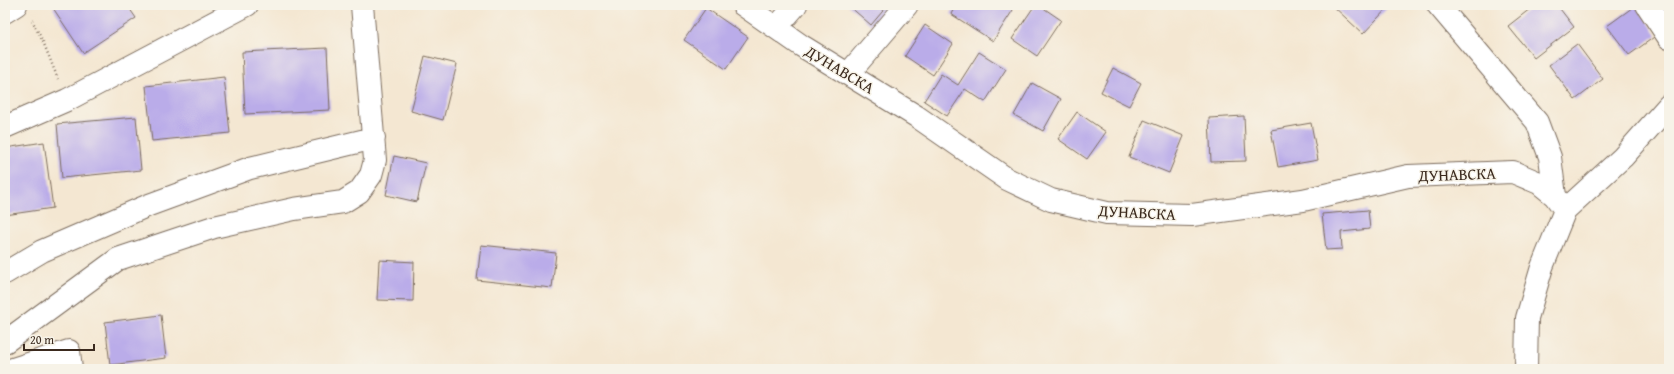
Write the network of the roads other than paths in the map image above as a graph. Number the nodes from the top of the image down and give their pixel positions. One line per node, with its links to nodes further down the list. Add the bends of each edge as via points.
1 (247, 5): 14 (street, via 67,100)
2 (362, 5): 15 (street)
3 (744, 5): 10 (street, ДУНАВСКА)
4 (796, 5): 10 (street)
5 (907, 5): 12 (street)
6 (1438, 5): 16 (street, via 1537,122 1550,157)
7 (1647, 5): 11 (street)
8 (5, 12): 9 (street)
9 (23, 12)
10 (776, 28): 12 (street, ДУНАВСКА)
11 (1669, 38)
12 (849, 73): 16 (street, ДУНАВСКА, via 1007,179 1051,200 1107,213 1192,215 1303,200 1408,176 1513,172 1539,183)
13 (1669, 105): 16 (street, via 1623,157)
14 (5, 127)
15 (374, 138): 17 (street, via 250,168 149,205 42,251); 18 (street, via 375,160 371,175 359,192 343,202 294,209 214,227 118,260)
16 (1560, 203): 21 (street, via 1527,318)
17 (5, 273)
18 (5, 342)
19 (13, 369): 20 (street, via 69,352)
20 (71, 369)
21 (1526, 369)

